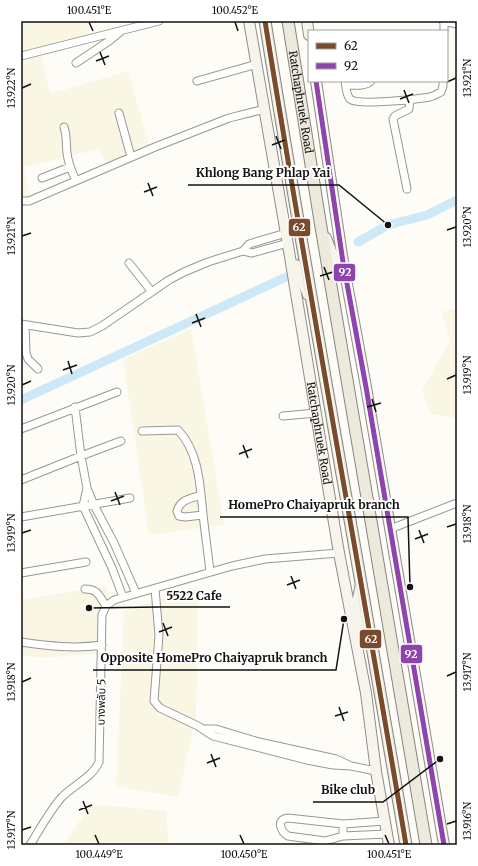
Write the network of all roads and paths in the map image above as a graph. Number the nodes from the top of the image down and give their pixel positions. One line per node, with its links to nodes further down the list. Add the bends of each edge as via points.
1 (159, 21): 7 (street)
2 (249, 21): 10 (main road, Ratchaphruek Road)
3 (265, 21): 31 (main road, Ratchaphruek Road)
4 (288, 21): 26 (main road, Ratchaphruek Road)
5 (444, 21): 6 (street)
6 (457, 24)
7 (121, 31): 8 (street); 9 (street)
8 (21, 56)
9 (76, 63)
10 (257, 64): 11 (street); 17 (main road, Ratchaphruek Road)
11 (197, 81)
12 (316, 82): 30 (main road, Ratchaphruek Road)
13 (370, 82): 15 (street, via 363,85)
14 (443, 82): 16 (street, via 441,92 430,97)
15 (345, 83): 16 (street, via 350,99 357,102)
16 (410, 99): 24 (street, via 409,109 393,119)
17 (265, 109): 20 (street, via 229,118); 27 (main road, Ratchaphruek Road)
18 (119, 113): 20 (street)
19 (64, 127): 21 (street)
20 (131, 157): 23 (street)
21 (70, 167): 22 (street); 23 (street)
22 (42, 178)
23 (76, 181): 25 (street, via 29,201)
24 (407, 189)
25 (21, 201)
26 (320, 221): 30 (main road); 75 (main road, Ratchaphruek Road)
27 (288, 242): 29 (street, via 252,253 243,251 208,262 184,272); 31 (main road); 36 (main road, Ratchaphruek Road)
28 (129, 263): 29 (street)
29 (152, 292): 32 (street, via 90,332 78,334)
30 (349, 299): 51 (main road, Ratchaphruek Road)
31 (312, 306): 58 (main road, Ratchaphruek Road)
32 (23, 324): 33 (street, via 26,353)
33 (38, 369)
34 (117, 392): 35 (street)
35 (75, 407): 38 (street); 41 (street)
36 (316, 412): 37 (street); 53 (main road, Ratchaphruek Road)
37 (283, 416)
38 (21, 429)
39 (142, 431): 44 (street, via 175,429 182,434 196,462)
40 (121, 441): 41 (street)
41 (81, 456): 42 (street); 43 (street)
42 (21, 480)
43 (87, 488): 47 (street); 48 (street)
44 (201, 495): 49 (street); 49 (street, via 179,505 177,511 179,516 184,517)
45 (130, 498): 47 (street)
46 (457, 503): 51 (street)
47 (94, 505): 48 (street); 52 (street)
48 (83, 506): 50 (street); 54 (street)
49 (203, 515): 56 (street)
50 (21, 517)
51 (390, 529): 76 (main road, Ratchaphruek Road)
52 (118, 553): 54 (street); 61 (street)
53 (339, 553): 56 (street, via 265,559); 66 (main road, Ratchaphruek Road)
54 (108, 559): 62 (street)
55 (86, 562): 57 (street)
56 (210, 572): 60 (street)
57 (21, 573)
58 (362, 581): 66 (main road, via 357,602); 74 (main road, Ratchaphruek Road)
59 (85, 589): 63 (street, via 97,592)
60 (155, 589): 61 (street); 67 (street, via 159,635 154,701 160,708 205,729 216,729 287,751 336,759 351,766)
61 (136, 593): 62 (street)
62 (124, 597): 63 (street)
63 (106, 606): 65 (street, บางพลับ 5, via 102,615)
64 (21, 642): 65 (street, via 71,648)
65 (102, 645): 72 (street, บางพลับ 5, via 99,762 90,775 62,798)
66 (366, 693): 67 (main road, Ratchaphruek Road)
67 (376, 771): 68 (main road, Ratchaphruek Road)
68 (385, 821): 69 (street); 70 (main road, Ratchaphruek Road)
69 (343, 824): 71 (street); 71 (street, via 285,818 281,821 280,828 288,836 317,840)
70 (387, 834): 71 (street); 73 (main road, Ratchaphruek Road)
71 (342, 836)
72 (30, 845)
73 (389, 845)
74 (406, 845)
75 (426, 845)
76 (444, 845)

